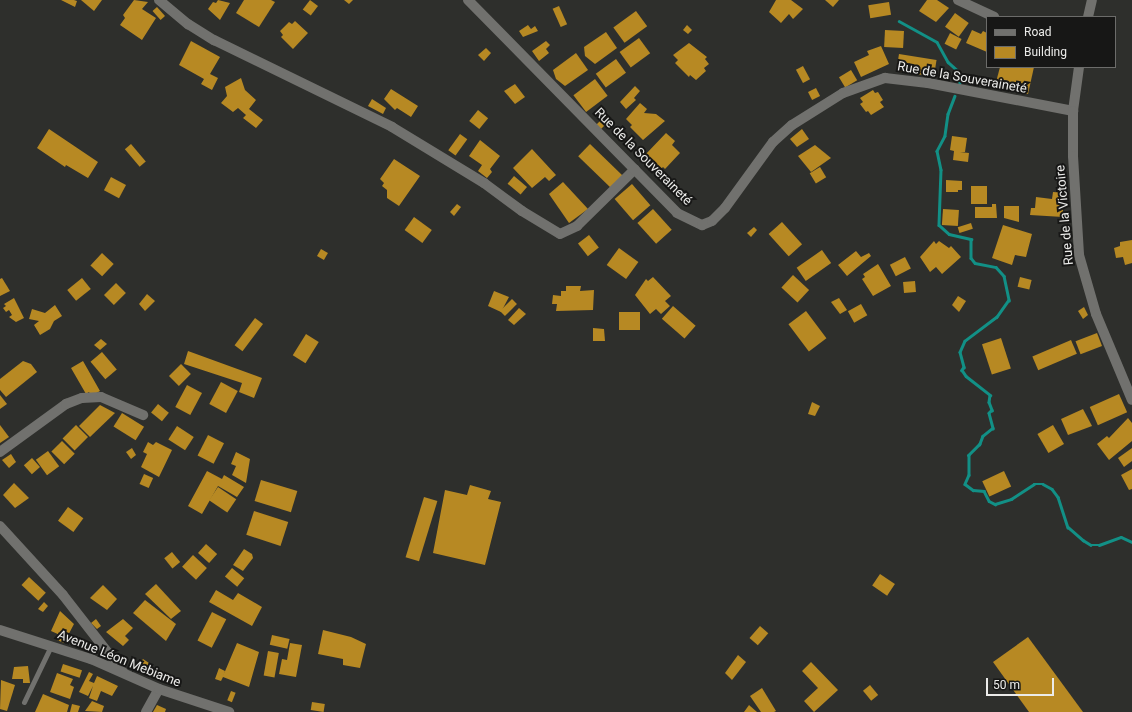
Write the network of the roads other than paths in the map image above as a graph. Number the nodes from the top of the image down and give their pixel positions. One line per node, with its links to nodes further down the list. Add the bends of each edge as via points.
1 (160, 0): 9 (street, via 188,24 214,40 392,127 484,183 522,211 560,234 577,226)
2 (468, 0): 9 (street, Rue de la Souveraineté)
3 (958, 0): 5 (street)
4 (1092, 0): 6 (street)
5 (992, 16)
6 (1088, 16)
7 (1080, 68): 8 (street, Rue de la Victoire)
8 (1073, 111): 9 (street, Rue de la Souveraineté, via 928,83 885,78 843,93 792,125 773,142 724,208 712,221 702,225 677,213); 10 (street, Rue de la Victoire, via 1074,185 1082,268 1096,314)
9 (635, 169)
10 (1132, 400)
11 (143, 415): 12 (street, via 101,397 82,398 66,404)
12 (0, 452)
13 (0, 526): 16 (street, via 63,595)
14 (0, 630): 15 (street, Avenue Léon Mebiame)
15 (51, 646): 16 (street, Avenue Léon Mebiame); 18 (lane)
16 (123, 672): 17 (street, Avenue Léon Mebiame)
17 (159, 689): 19 (street); 20 (street, Avenue Léon Mebiame)
18 (24, 702)
19 (146, 712)
20 (229, 712)

